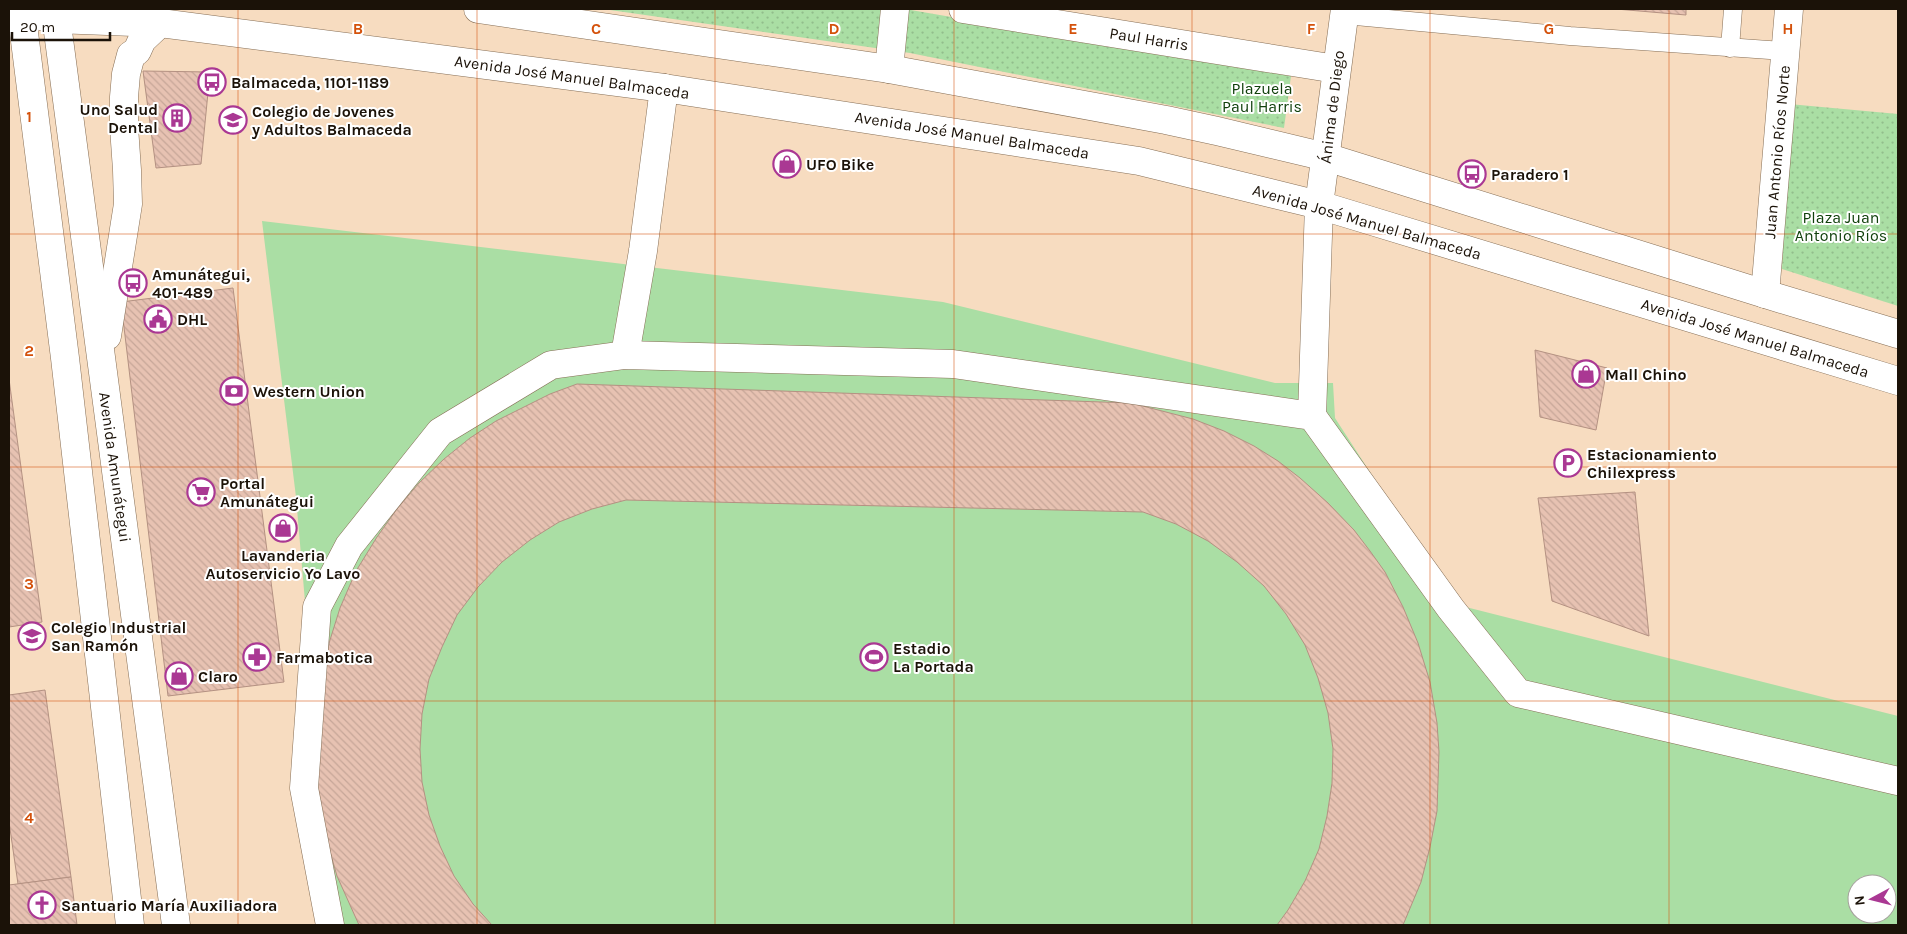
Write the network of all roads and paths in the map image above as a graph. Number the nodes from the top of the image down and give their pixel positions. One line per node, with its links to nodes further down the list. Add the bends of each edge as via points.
1 (478, 9): 13 (main road)
2 (895, 9): 13 (main road)
3 (963, 9): 12 (main road, Paul Harris)
4 (1733, 9): 10 (lane)
5 (1789, 9): 11 (main road, Juan Antonio Ríos Norte)
6 (20, 10): 8 (main road, Avenida José Manuel Balmaceda); 24 (main road, via 65,358)
7 (1345, 12): 10 (lane); 12 (main road, Ánima de Diego)
8 (55, 14): 9 (main road, Avenida José Manuel Balmaceda); 20 (main road, Avenida Amunátegui)
9 (160, 23): 14 (main road, Avenida José Manuel Balmaceda); 20 (main road, via 131,55 126,74 124,128 128,204)
10 (1730, 48): 11 (lane)
11 (1786, 51): 17 (main road, Juan Antonio Ríos Norte)
12 (1336, 68): 15 (main road, Ánima de Diego)
13 (889, 70): 15 (main road, via 1166,120)
14 (664, 88): 16 (main road, Avenida José Manuel Balmaceda, via 1139,161); 19 (main road, via 643,250)
15 (1326, 157): 16 (main road, Ánima de Diego); 17 (main road)
16 (1318, 206): 21 (main road, Avenida José Manuel Balmaceda); 22 (main road, Ánima de Diego)
17 (1765, 294): 18 (main road)
18 (1898, 334)
19 (625, 355): 22 (main road, via 952,364); 26 (main road, via 551,365 440,432 349,546 317,607 304,788)
20 (102, 372): 25 (main road, Avenida Amunátegui)
21 (1898, 381)
22 (1312, 416): 23 (main road, via 1451,609 1518,693)
23 (1898, 781)
24 (130, 925)
25 (176, 925)
26 (330, 925)

